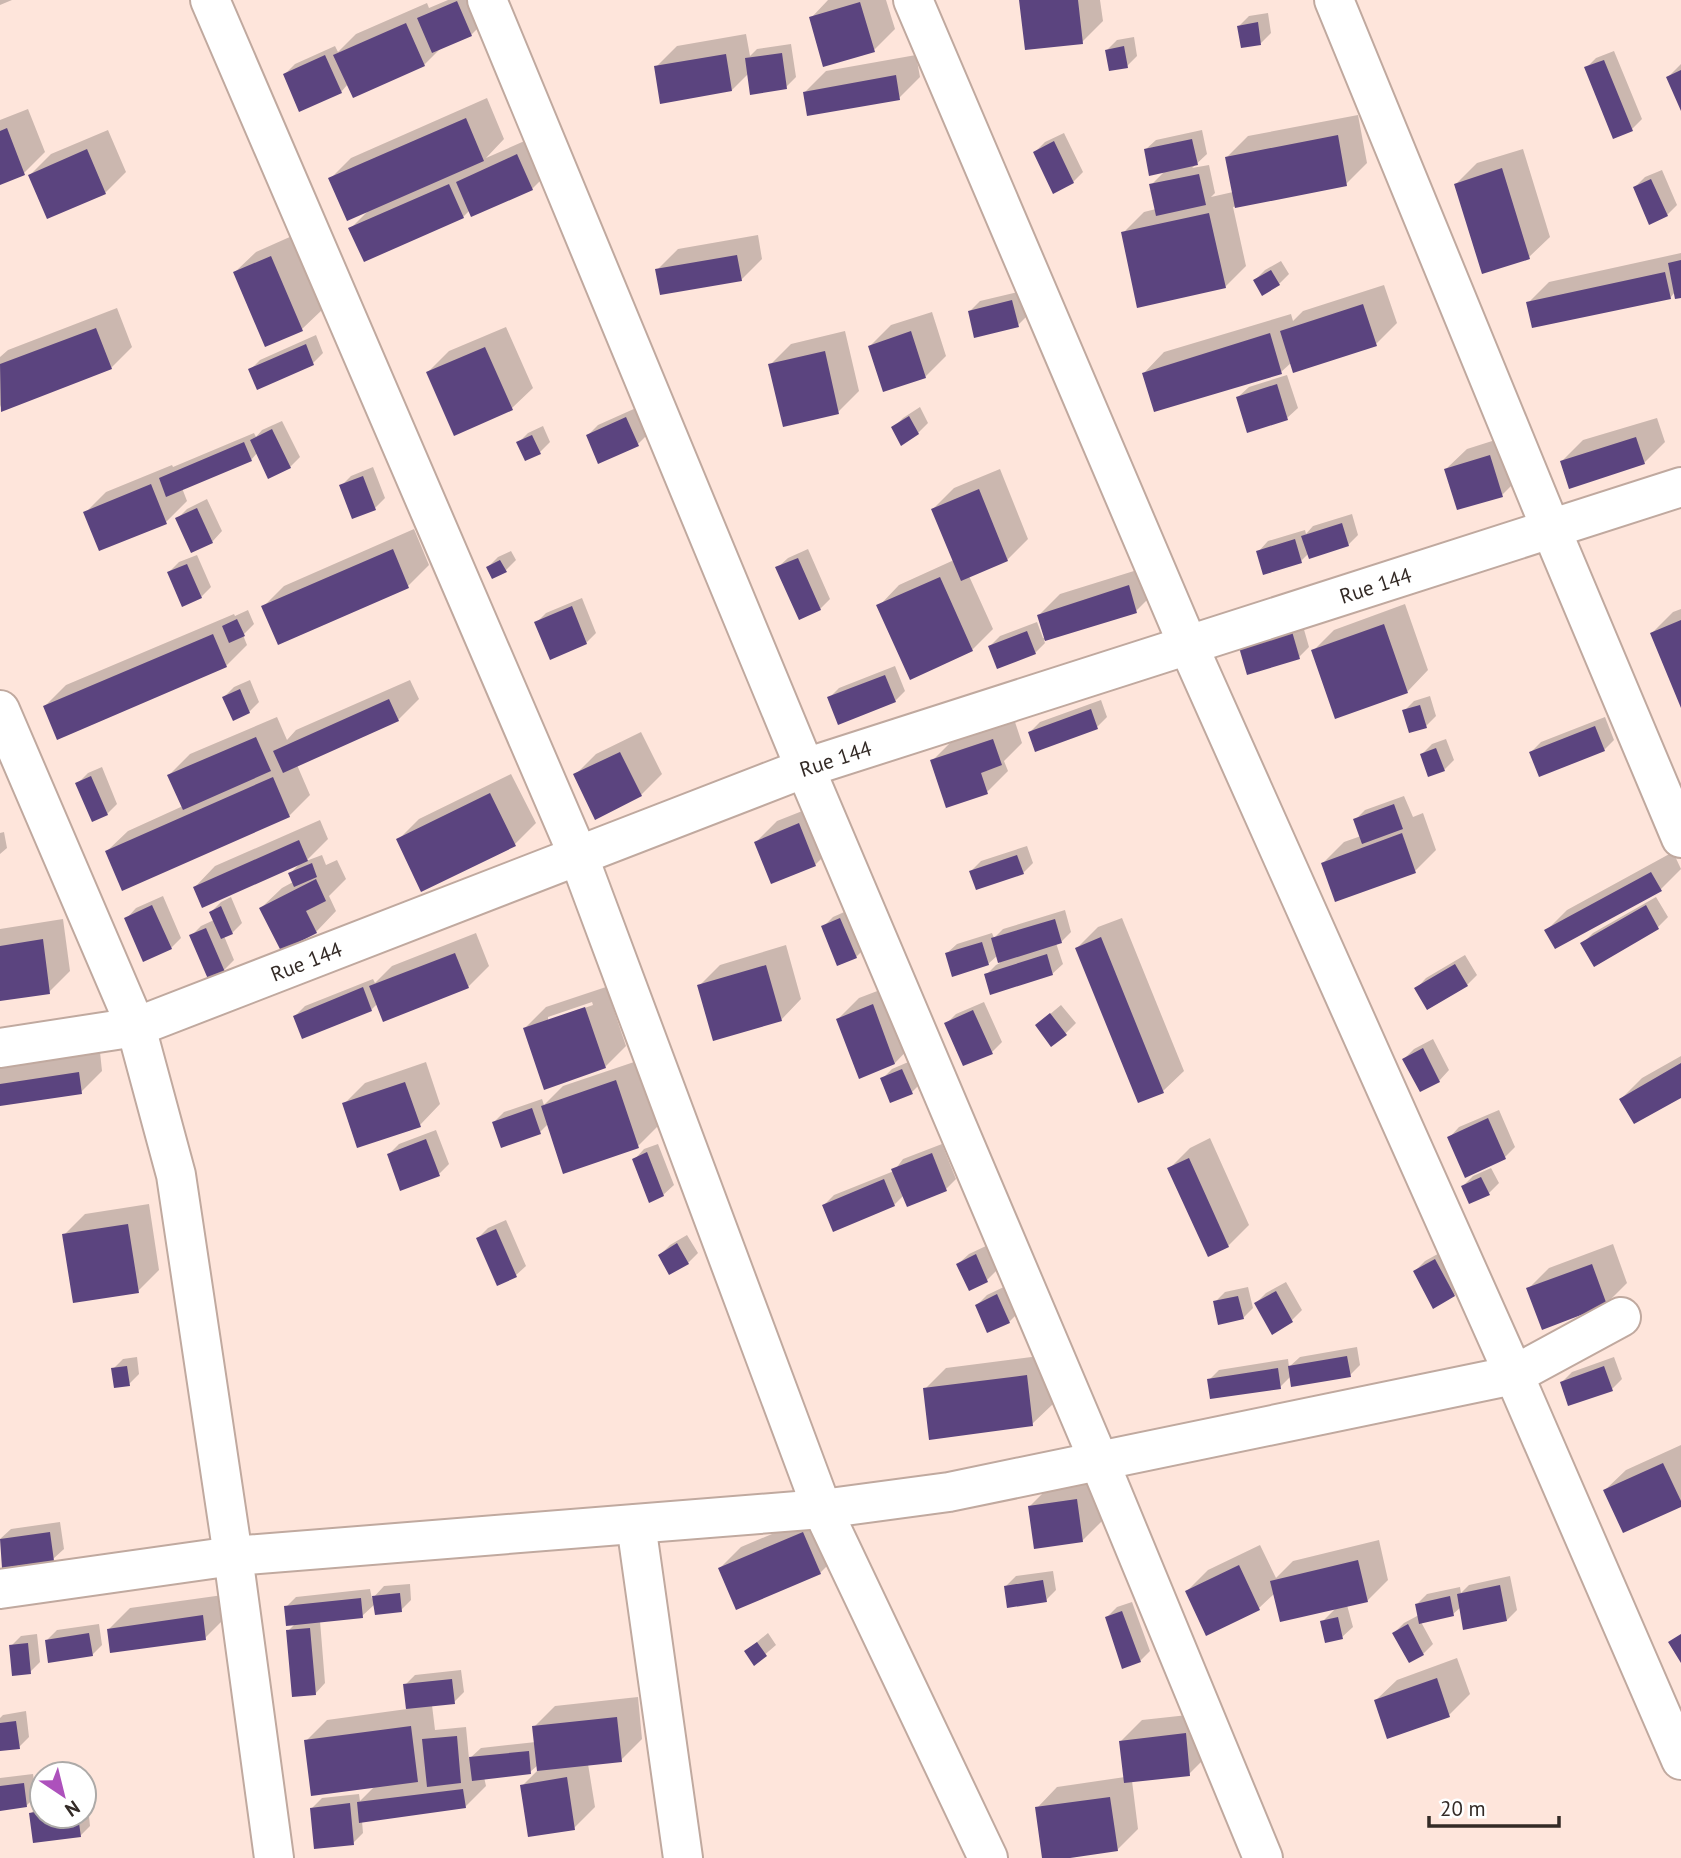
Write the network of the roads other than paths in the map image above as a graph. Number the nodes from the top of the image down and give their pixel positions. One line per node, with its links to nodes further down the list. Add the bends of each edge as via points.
1 (210, 0): 11 (street)
2 (486, 0): 9 (street)
3 (913, 0): 7 (street)
4 (1334, 0): 6 (street)
5 (1681, 487): 6 (street, Rue 144)
6 (1550, 529): 7 (street, Rue 144); 10 (street)
7 (1188, 645): 9 (street, Rue 144); 15 (street)
8 (0, 710): 12 (street)
9 (805, 768): 11 (street, Rue 144); 16 (street)
10 (1681, 838)
11 (578, 855): 12 (street, Rue 144); 17 (street)
12 (136, 1027): 13 (street, Rue 144); 19 (street, via 176,1175)
13 (0, 1048)
14 (1621, 1317): 15 (street)
15 (1514, 1375): 16 (street); 21 (street)
16 (1099, 1461): 17 (street, via 948,1492); 25 (street)
17 (822, 1509): 18 (street); 24 (street)
18 (636, 1524): 19 (street); 23 (street)
19 (233, 1556): 20 (street); 22 (street)
20 (0, 1589)
21 (1681, 1760)
22 (274, 1858)
23 (683, 1858)
24 (988, 1858)
25 (1263, 1858)

